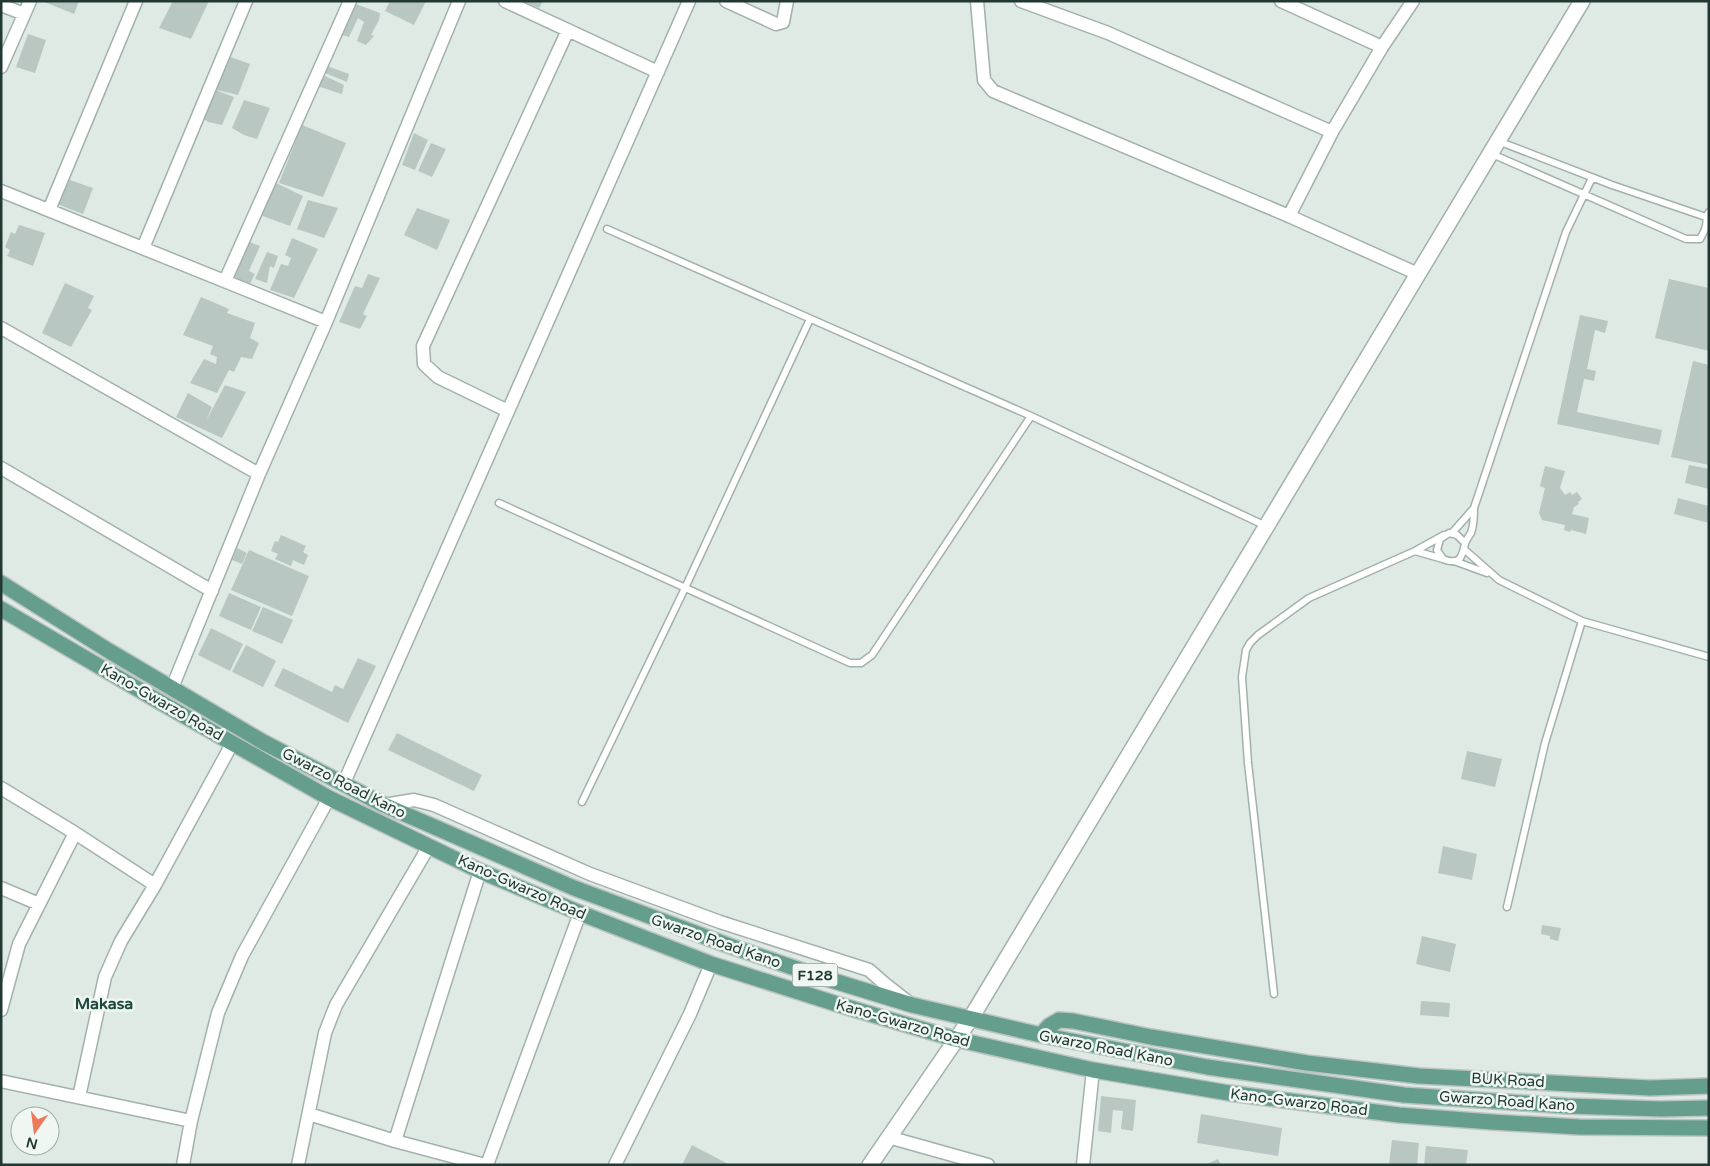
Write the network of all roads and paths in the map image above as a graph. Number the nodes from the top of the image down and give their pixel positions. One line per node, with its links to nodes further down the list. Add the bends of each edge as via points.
1 (30, 1): 17 (street)
2 (136, 1): 27 (street)
3 (246, 1): 31 (street)
4 (350, 1): 33 (street)
5 (459, 1): 35 (street)
6 (505, 1): 18 (street)
7 (690, 1): 21 (street)
8 (726, 1): 9 (street, via 780,24)
9 (787, 1)
10 (976, 1): 29 (street, via 984,80 994,91)
11 (1021, 1): 22 (street, via 1108,33)
12 (1281, 1): 16 (street)
13 (1413, 1): 19 (street)
14 (1582, 1): 23 (street)
15 (1, 5): 17 (street)
16 (1301, 5): 19 (street)
17 (24, 14): 20 (street)
18 (568, 30): 21 (street); 37 (street, via 423,346 424,364 438,377)
19 (1382, 47): 22 (street)
20 (1, 67)
21 (658, 72): 37 (street)
22 (1332, 132): 29 (street)
23 (1493, 147): 24 (lane); 26 (lane); 32 (street)
24 (1592, 178): 26 (lane); 28 (lane)
25 (1, 191): 27 (street)
26 (1584, 193): 28 (lane, via 1686,239 1700,239 1706,229); 42 (lane, via 1566,232)
27 (49, 210): 31 (street)
28 (1707, 214)
29 (1289, 216): 32 (street)
30 (608, 229): 34 (lane)
31 (143, 248): 33 (street)
32 (1418, 274): 43 (street)
33 (225, 281): 35 (street)
34 (810, 319): 38 (lane); 52 (lane)
35 (326, 322): 40 (street)
36 (1, 328): 40 (street)
37 (508, 410): 59 (street)
38 (1030, 416): 43 (lane); 52 (lane, via 872,655 861,663 850,663)
39 (1, 468): 53 (street)
40 (258, 474): 53 (street)
41 (499, 503): 52 (lane)
42 (1474, 508): 44 (lane); 46 (lane, via 1473,526)
43 (1266, 526): 76 (street)
44 (1452, 533): 45 (lane); 46 (lane, via 1462,538)
45 (1444, 535): 47 (lane); 48 (lane, via 1438,544)
46 (1465, 546): 49 (lane, via 1463,555); 50 (lane)
47 (1415, 550): 48 (lane); 73 (lane, via 1309,598 1258,635 1246,650 1242,677 1248,764)
48 (1444, 559): 49 (lane)
49 (1453, 561): 50 (lane)
50 (1491, 574): 55 (lane)
51 (1, 583): 57 (main road, Gwarzo Road Kano / F128)
52 (685, 588): 62 (lane)
53 (212, 591): 57 (street)
54 (1, 609): 58 (main road, Kano-Gwarzo Road / F128)
55 (1582, 621): 56 (lane); 70 (lane, via 1545,743)
56 (1709, 657)
57 (172, 688): 59 (main road, Gwarzo Road Kano / F128)
58 (233, 742): 61 (main road, Kano-Gwarzo Road / F128); 67 (street)
59 (343, 785): 63 (main road, Gwarzo Road Kano / F128)
60 (1, 788): 64 (street)
61 (329, 798): 65 (main road, Kano-Gwarzo Road / F128); 89 (street, via 242,956 218,1013)
62 (582, 802)
63 (384, 805): 74 (main road, Gwarzo Road Kano / F128, via 653,919); 74 (street, via 414,800 434,805 590,874 720,922 870,970)
64 (75, 833): 67 (street); 69 (street)
65 (429, 846): 66 (main road, Kano-Gwarzo Road / F128); 88 (street, via 336,1005 325,1033)
66 (480, 871): 71 (main road, Kano-Gwarzo Road / F128); 92 (street)
67 (155, 885): 85 (street, via 121,942 105,977)
68 (1, 888): 69 (street)
69 (39, 904): 75 (street, via 19,944)
70 (1506, 907)
71 (580, 913): 72 (main road, Kano-Gwarzo Road / F128); 95 (street)
72 (711, 964): 78 (main road, Kano-Gwarzo Road / F128); 96 (street, via 690,1014)
73 (1274, 994)
74 (912, 1005): 76 (main road, Gwarzo Road Kano / F128)
75 (1, 1010)
76 (971, 1018): 77 (main road, Gwarzo Road Kano / F128); 78 (street)
77 (1041, 1036): 79 (main road, BUK Road, via 1059,1020 1073,1021 1151,1038); 82 (main road, Gwarzo Road Kano / F128, via 1207,1067)
78 (956, 1039): 80 (main road, Kano-Gwarzo Road / F128); 91 (street)
79 (1307, 1063): 82 (main road); 83 (main road, BUK Road, via 1419,1076)
80 (1093, 1070): 90 (main road, Kano-Gwarzo Road / F128, via 1229,1093 1399,1115 1580,1127); 99 (street)
81 (1, 1081): 85 (street)
82 (1317, 1083): 86 (main road, Gwarzo Road Kano / F128, via 1404,1095)
83 (1567, 1084): 84 (main road, BUK Road, via 1650,1088); 86 (main road)
84 (1709, 1086)
85 (79, 1097): 89 (street)
86 (1567, 1106): 87 (main road, Gwarzo Road Kano / F128)
87 (1709, 1108)
88 (309, 1114): 92 (street); 94 (street)
89 (191, 1121): 93 (street)
90 (1709, 1128)
91 (888, 1137): 97 (street); 98 (street)
92 (395, 1141): 95 (street)
93 (182, 1165)
94 (298, 1165)
95 (486, 1165)
96 (615, 1165)
97 (870, 1165)
98 (988, 1165)
99 (1083, 1165)

